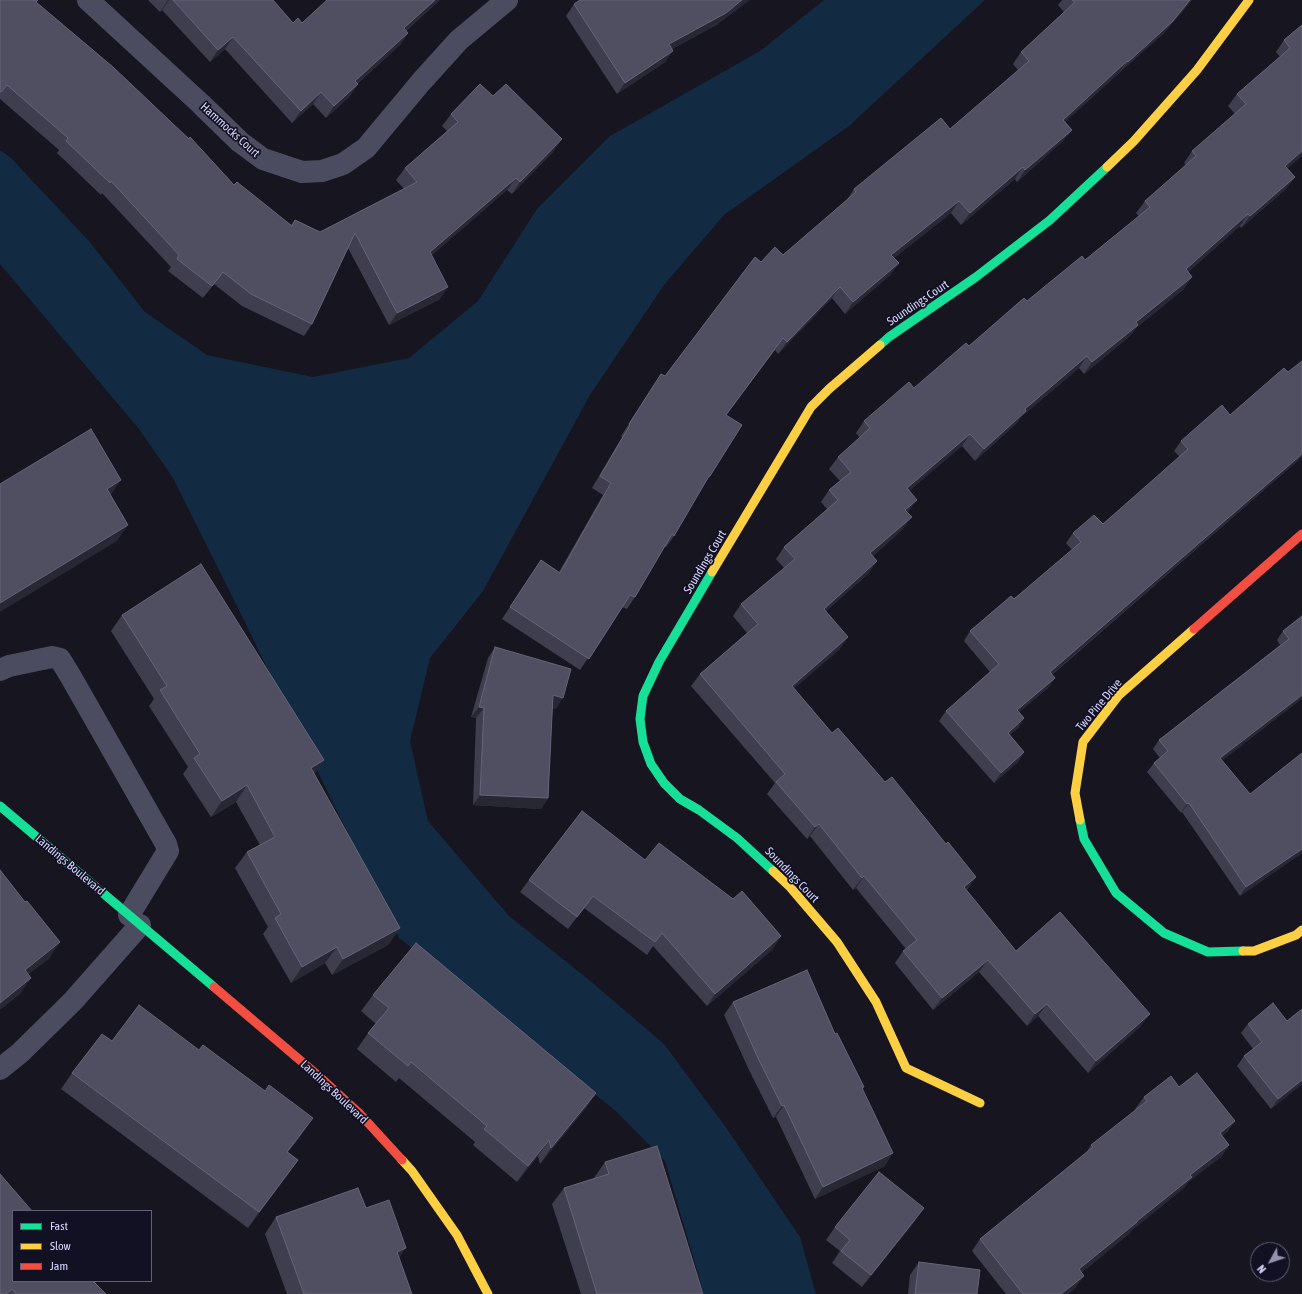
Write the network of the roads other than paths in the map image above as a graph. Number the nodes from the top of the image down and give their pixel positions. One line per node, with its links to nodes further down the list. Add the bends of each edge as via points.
1 (88, 0): 2 (street, Hammocks Court, via 240,142 263,159 302,172 322,171 343,164 366,148 459,40)
2 (507, 0)
3 (1249, 0): 10 (street, Soundings Court, via 1197,70 1134,141 1050,220 976,278 889,337 811,407 659,662 643,696 640,719 643,742 651,764 664,783 680,799 738,838 790,887 837,942 876,1002 906,1068)
4 (1302, 534): 8 (street, Two Pine Drive, via 1120,695 1083,742 1075,793 1084,839 1116,893 1164,933 1208,952 1254,951 1296,935)
5 (0, 670): 7 (street, via 52,657 60,659 166,844 168,851)
6 (0, 806): 7 (street, Landings Boulevard)
7 (134, 920): 9 (street, via 73,1001); 11 (street, Landings Boulevard, via 359,1113 412,1171 457,1234)
8 (1302, 930)
9 (0, 1069)
10 (980, 1103)
11 (488, 1294)

